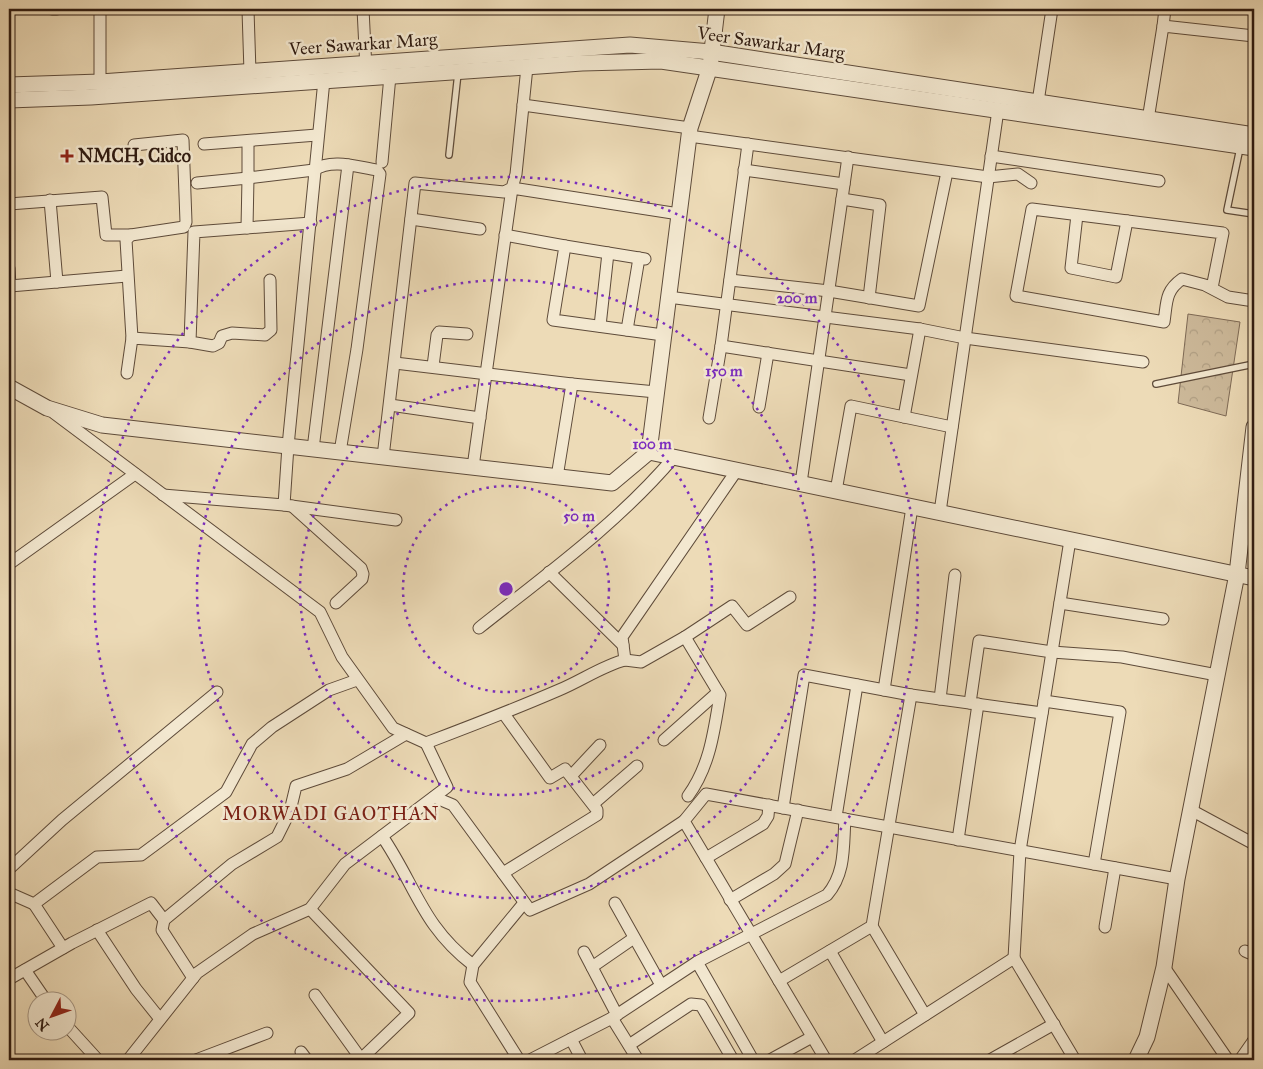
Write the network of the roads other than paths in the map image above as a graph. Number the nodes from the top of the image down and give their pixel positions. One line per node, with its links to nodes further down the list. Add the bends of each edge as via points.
1 (52, 9): 2 (street)
2 (57, 9)
3 (100, 9): 18 (street)
4 (363, 9): 13 (street)
5 (716, 9): 11 (street)
6 (1052, 9): 22 (street)
7 (1165, 9): 9 (street)
8 (248, 10): 15 (street)
9 (1163, 26): 10 (street); 25 (street)
10 (1254, 36)
11 (711, 59): 12 (street, Veer Sawarkar Marg); 13 (street, Veer Sawarkar Marg, via 630,45); 22 (street, Veer Sawarkar Marg); 24 (street, Veer Sawarkar Marg); 26 (street)
12 (527, 67): 14 (street, Veer Sawarkar Marg); 23 (street)
13 (366, 70): 15 (street, Veer Sawarkar Marg); 16 (street, Veer Sawarkar Marg); 17 (street, Veer Sawarkar Marg)
14 (458, 71): 16 (street, Veer Sawarkar Marg); 34 (lane)
15 (250, 72): 18 (street, Veer Sawarkar Marg)
16 (390, 76): 37 (street)
17 (324, 80): 20 (street, Veer Sawarkar Marg); 27 (street)
18 (100, 82): 20 (street, Veer Sawarkar Marg)
19 (9, 85): 20 (street, Veer Sawarkar Marg)
20 (38, 92): 21 (street, Veer Sawarkar Marg)
21 (9, 100)
22 (1038, 102): 25 (street, Veer Sawarkar Marg)
23 (523, 105): 26 (street); 48 (street)
24 (998, 110): 25 (street, Veer Sawarkar Marg); 35 (street)
25 (1147, 127): 28 (street, Veer Sawarkar Marg); 33 (street, Veer Sawarkar Marg)
26 (689, 132): 31 (street); 52 (street)
27 (317, 135): 29 (street); 39 (street)
28 (1254, 135)
29 (248, 140): 30 (street); 42 (street)
30 (204, 144)
31 (748, 144): 36 (street); 40 (street)
32 (134, 145): 61 (street, via 183,140 186,222 184,227)
33 (1247, 147): 54 (lane, via 1227,210)
34 (449, 155)
35 (992, 156): 43 (street); 44 (street)
36 (848, 157): 41 (street); 46 (street)
37 (382, 162)
38 (348, 165): 39 (street, via 322,165); 108 (street); 109 (street, via 377,170 380,186)
39 (314, 170): 42 (street); 57 (street)
40 (744, 170): 46 (street); 67 (street)
41 (946, 172): 43 (street); 72 (street, via 920,306)
42 (248, 178): 45 (street); 58 (street)
43 (988, 178): 47 (street, via 1018,174); 82 (street)
44 (1158, 181)
45 (197, 183)
46 (844, 184): 49 (street)
47 (1031, 184)
48 (512, 188): 52 (street); 55 (street, via 504,192 415,183); 60 (street)
49 (842, 199): 70 (street); 72 (street, via 880,205)
50 (50, 200): 51 (street); 61 (street, via 102,197 106,235); 68 (street)
51 (9, 204)
52 (679, 214): 71 (street)
53 (1077, 214): 56 (street); 56 (street, via 1071,268 1116,277); 69 (street, via 1032,209 1016,296 1164,322 1171,286 1182,279)
54 (1254, 214)
55 (411, 219): 59 (street); 88 (street)
56 (1127, 221): 69 (street, via 1223,233)
57 (311, 223): 58 (street); 107 (street)
58 (247, 228): 83 (street, via 194,232)
59 (480, 229)
60 (505, 235): 62 (street); 91 (street)
61 (131, 236): 65 (street, via 126,240)
62 (565, 246): 63 (street); 76 (street, via 554,320)
63 (608, 253): 76 (street); 78 (street, via 642,258)
64 (9, 268): 68 (street, via 10,286)
65 (127, 276): 68 (street); 81 (street)
66 (270, 280): 83 (street, via 269,332 265,335 222,336 213,346)
67 (730, 280): 70 (street); 74 (street)
68 (58, 282)
69 (1212, 288): 73 (street, via 1228,297)
70 (829, 291): 72 (street); 75 (street)
71 (668, 297): 74 (street); 80 (street)
72 (869, 298)
73 (1254, 301)
74 (726, 306): 75 (street); 84 (street)
75 (825, 318): 77 (street); 86 (street)
76 (600, 326): 78 (street)
77 (920, 329): 82 (street); 93 (street)
78 (626, 330): 80 (street)
79 (467, 334): 90 (street, via 439,332)
80 (664, 335): 97 (street)
81 (132, 338): 83 (street); 92 (street)
82 (965, 338): 87 (street); 104 (street)
83 (190, 342)
84 (721, 346): 85 (street); 103 (street)
85 (768, 353): 86 (street); 99 (street)
86 (819, 361): 93 (street); 117 (street)
87 (1143, 362)
88 (395, 363): 90 (street); 98 (street)
89 (1254, 364): 95 (lane)
90 (433, 366): 91 (street)
91 (486, 372): 94 (street); 102 (street)
92 (128, 373)
93 (912, 375): 101 (street)
94 (572, 384): 97 (street); 116 (street)
95 (1156, 384)
96 (9, 387): 100 (street)
97 (656, 392): 110 (street)
98 (390, 406): 102 (street); 111 (street)
99 (759, 407)
100 (47, 408): 107 (street, via 102,425); 115 (street)
101 (904, 417): 104 (street); 118 (street, via 851,406)
102 (480, 418): 113 (street)
103 (709, 418)
104 (952, 427): 122 (street)
105 (1254, 427): 106 (street)
106 (1254, 432): 127 (street)
107 (288, 446): 108 (street); 120 (street)
108 (313, 449): 109 (street)
109 (340, 452): 111 (street)
110 (649, 452): 112 (street); 116 (street, via 612,483)
111 (384, 457): 113 (street)
112 (674, 457): 114 (street); 126 (street, via 646,490)
113 (473, 467): 116 (street)
114 (737, 470): 117 (street); 136 (street, via 622,637)
115 (135, 474): 119 (street); 125 (street)
116 (557, 477)
117 (801, 483): 118 (street)
118 (836, 491): 121 (street)
119 (163, 495): 120 (street); 140 (street, via 320,612)
120 (288, 506): 123 (street); 131 (street, via 361,568 362,579)
121 (912, 506): 122 (street); 142 (street)
122 (940, 512): 124 (street)
123 (396, 520)
124 (1070, 540): 127 (street); 132 (street)
125 (9, 564)
126 (549, 572): 134 (street); 136 (street)
127 (1236, 574): 129 (street); 139 (street)
128 (955, 575): 146 (street)
129 (1254, 578)
130 (790, 597): 135 (street, via 747,624 732,606)
131 (336, 603)
132 (1060, 603): 133 (street); 137 (street)
133 (1163, 619)
134 (479, 628)
135 (685, 637): 138 (street, via 641,662); 144 (street)
136 (623, 646): 138 (street)
137 (1052, 652): 139 (street, via 1122,657); 147 (street); 148 (street, via 979,642)
138 (625, 660): 150 (street)
139 (1217, 675): 163 (street)
140 (357, 680): 151 (street, via 393,728); 181 (street, via 329,690 265,732 252,744 226,792 141,855 97,857)
141 (857, 685): 142 (street); 161 (street, via 804,675); 164 (street)
142 (884, 690): 145 (street)
143 (217, 692): 174 (street, via 62,820)
144 (718, 692): 152 (street); 157 (street, via 714,735 699,781)
145 (911, 695): 146 (street); 166 (street)
146 (940, 699): 148 (street)
147 (1044, 700): 149 (street); 172 (street, via 1120,712)
148 (974, 704): 149 (street); 168 (street)
149 (1042, 713): 170 (street)
150 (504, 714): 153 (street); 156 (street, via 550,778 565,768)
151 (406, 734): 153 (street); 183 (street, via 347,769 296,786 290,811 278,837 232,864)
152 (664, 740)
153 (426, 743): 158 (street, via 447,787)
154 (600, 745): 156 (street)
155 (637, 766): 159 (street)
156 (571, 776): 159 (street)
157 (688, 796)
158 (434, 797): 167 (street); 175 (street, via 454,805)
159 (593, 804): 175 (street, via 598,810 597,816)
160 (769, 805): 161 (street); 165 (street, via 706,794); 171 (street, via 763,824)
161 (783, 808): 162 (street)
162 (798, 810): 164 (street); 178 (street, via 785,864)
163 (1191, 810): 169 (street); 176 (street)
164 (840, 818): 166 (street); 187 (street, via 842,864 837,883 827,895)
165 (684, 821): 171 (street); 179 (street, via 589,884 530,910)
166 (890, 827): 168 (street); 184 (street)
167 (382, 836): 182 (street, via 345,864); 194 (street, via 435,930 453,950)
168 (958, 840): 170 (street)
169 (1254, 844)
170 (1020, 851): 172 (street); 192 (street)
171 (706, 858): 178 (street)
172 (1094, 864): 173 (street)
173 (1115, 868): 176 (street); 185 (street)
174 (9, 869)
175 (503, 873): 179 (street)
176 (1177, 879): 196 (street)
177 (9, 893): 181 (street)
178 (730, 900): 187 (street)
179 (524, 903): 194 (street)
180 (615, 903): 188 (street)
181 (34, 904): 189 (street)
182 (310, 909): 198 (street, via 253,934); 218 (street, via 409,1012)
183 (164, 920): 186 (street, via 151,903); 198 (street, via 162,930)
184 (872, 926): 190 (street); 204 (street)
185 (1105, 927)
186 (97, 930): 189 (street); 206 (street)
187 (750, 933): 193 (street); 200 (street)
188 (634, 938): 195 (street); 201 (street)
189 (63, 948): 197 (street)
190 (830, 951): 200 (street); 213 (street)
191 (584, 952): 195 (street)
192 (1014, 958): 204 (street); 207 (street)
193 (697, 962): 201 (street); 224 (street)
194 (473, 965): 219 (street, via 470,982)
195 (592, 967): 205 (street)
196 (1164, 967): 230 (street, via 1147,1037); 231 (street)
197 (25, 970): 199 (street); 202 (street)
198 (194, 978): 206 (street)
199 (9, 979)
200 (779, 981): 209 (street)
201 (661, 985): 205 (street)
202 (40, 992)
203 (315, 995): 218 (street)
204 (925, 1015): 213 (street)
205 (615, 1016): 211 (street); 214 (street)
206 (160, 1019): 216 (street)
207 (1054, 1024): 228 (street); 229 (street)
208 (267, 1033): 217 (street)
209 (812, 1037): 225 (street); 226 (street)
210 (78, 1038): 215 (street)
211 (571, 1039): 220 (street); 221 (street)
212 (1254, 1040): 232 (street)
213 (883, 1042): 227 (street)
214 (629, 1045): 222 (street); 223 (street, via 690,1004 697,1003)
215 (98, 1060)
216 (128, 1060)
217 (196, 1060)
218 (361, 1060)
219 (519, 1060)
220 (530, 1060)
221 (582, 1060)
222 (638, 1060)
223 (733, 1060)
224 (753, 1060)
225 (770, 1060)
226 (826, 1060)
227 (855, 1060)
228 (990, 1060)
229 (1075, 1060)
230 (1136, 1060)
231 (1228, 1060)
232 (1240, 1060)

